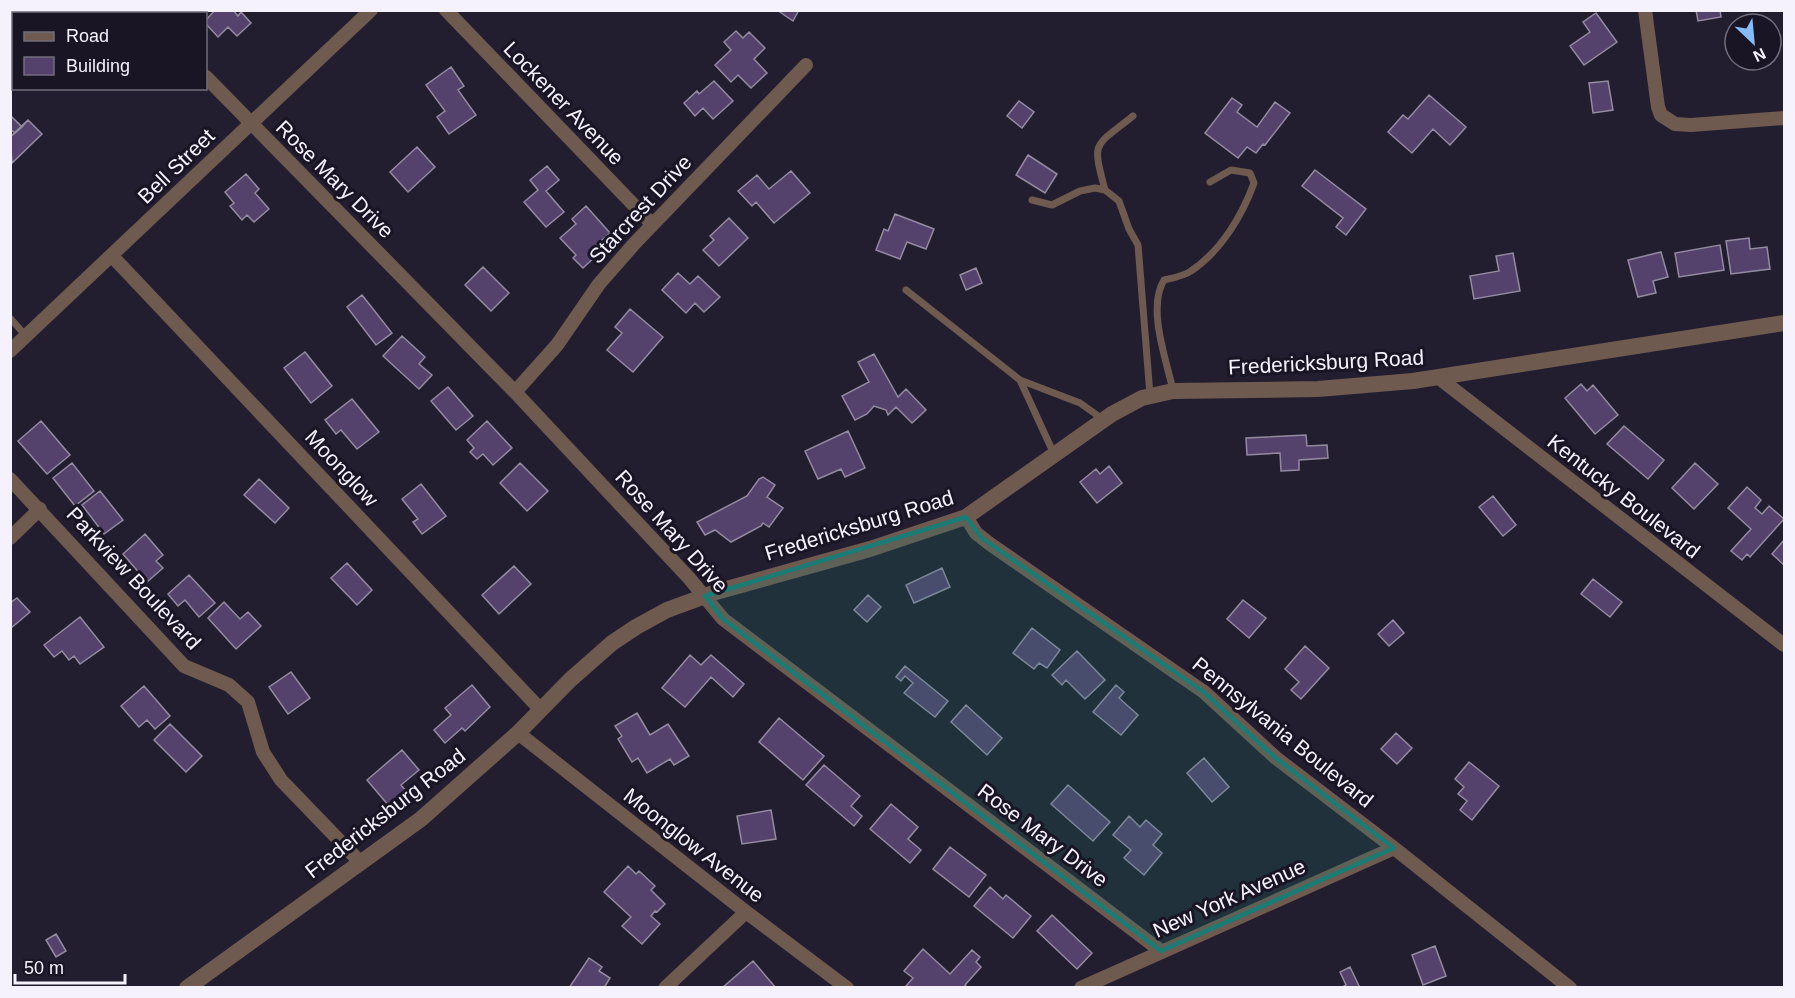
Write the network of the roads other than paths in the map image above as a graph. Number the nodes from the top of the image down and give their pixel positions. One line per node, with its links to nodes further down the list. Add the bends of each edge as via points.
1 (371, 10): 8 (street, Bell Street)
2 (446, 10): 12 (street, Lockener Avenue)
3 (1646, 10): 7 (street, via 1658,107 1665,119 1691,125)
4 (806, 65): 12 (street, Starcrest Drive)
5 (207, 78): 8 (street, Rose Mary Drive)
6 (1133, 116): 10 (lane, via 1096,150)
7 (1785, 118)
8 (251, 124): 13 (street, Bell Street); 22 (street, Rose Mary Drive)
9 (1210, 182): 21 (lane, via 1231,170 1250,173 1254,183 1246,206 1214,252 1190,272 1164,280 1159,290 1161,339)
10 (1105, 190): 11 (lane, via 1080,191 1052,205); 23 (lane, via 1119,201 1138,245)
11 (1032, 200)
12 (652, 224): 22 (street, Starcrest Drive, via 599,284 557,345)
13 (112, 256): 17 (street, Bell Street); 32 (street, Moonglow)
14 (906, 291): 20 (lane)
15 (10, 318): 17 (lane)
16 (1785, 323): 19 (street, Fredericksburg Road)
17 (27, 336): 18 (street, Bell Street)
18 (10, 351)
19 (1439, 378): 21 (street, Fredericksburg Road, via 1318,389); 31 (street, Kentucky Boulevard)
20 (1020, 380): 24 (lane, via 1080,403); 25 (lane)
21 (1173, 391): 23 (street, Fredericksburg Road)
22 (515, 392): 30 (street, Rose Mary Drive)
23 (1150, 395): 24 (street, Fredericksburg Road)
24 (1104, 420): 25 (street, Fredericksburg Road)
25 (1055, 455): 28 (street, Fredericksburg Road)
26 (10, 479): 27 (street, Parkview Boulevard)
27 (40, 509): 29 (street); 35 (street, Parkview Boulevard, via 184,666 229,686 248,702 271,766)
28 (966, 517): 30 (street, Fredericksburg Road); 34 (street, Pennsylvania Boulevard, via 982,538 1204,692 1276,758)
29 (10, 538)
30 (705, 596): 32 (street, Fredericksburg Road, via 667,610 620,638 570,680); 37 (street, Rose Mary Drive, via 723,619)
31 (1785, 645)
32 (542, 710): 33 (street, Fredericksburg Road)
33 (518, 733): 35 (street, Fredericksburg Road, via 421,819); 36 (street, Moonglow Avenue)
34 (1394, 848): 37 (street, New York Avenue); 42 (street, Pennsylvania Boulevard)
35 (361, 863): 38 (street, Fredericksburg Road)
36 (746, 912): 39 (street); 40 (street, Moonglow Avenue)
37 (1161, 951): 41 (street, New York Avenue)
38 (187, 987)
39 (665, 987)
40 (847, 987)
41 (1082, 987)
42 (1570, 987)

